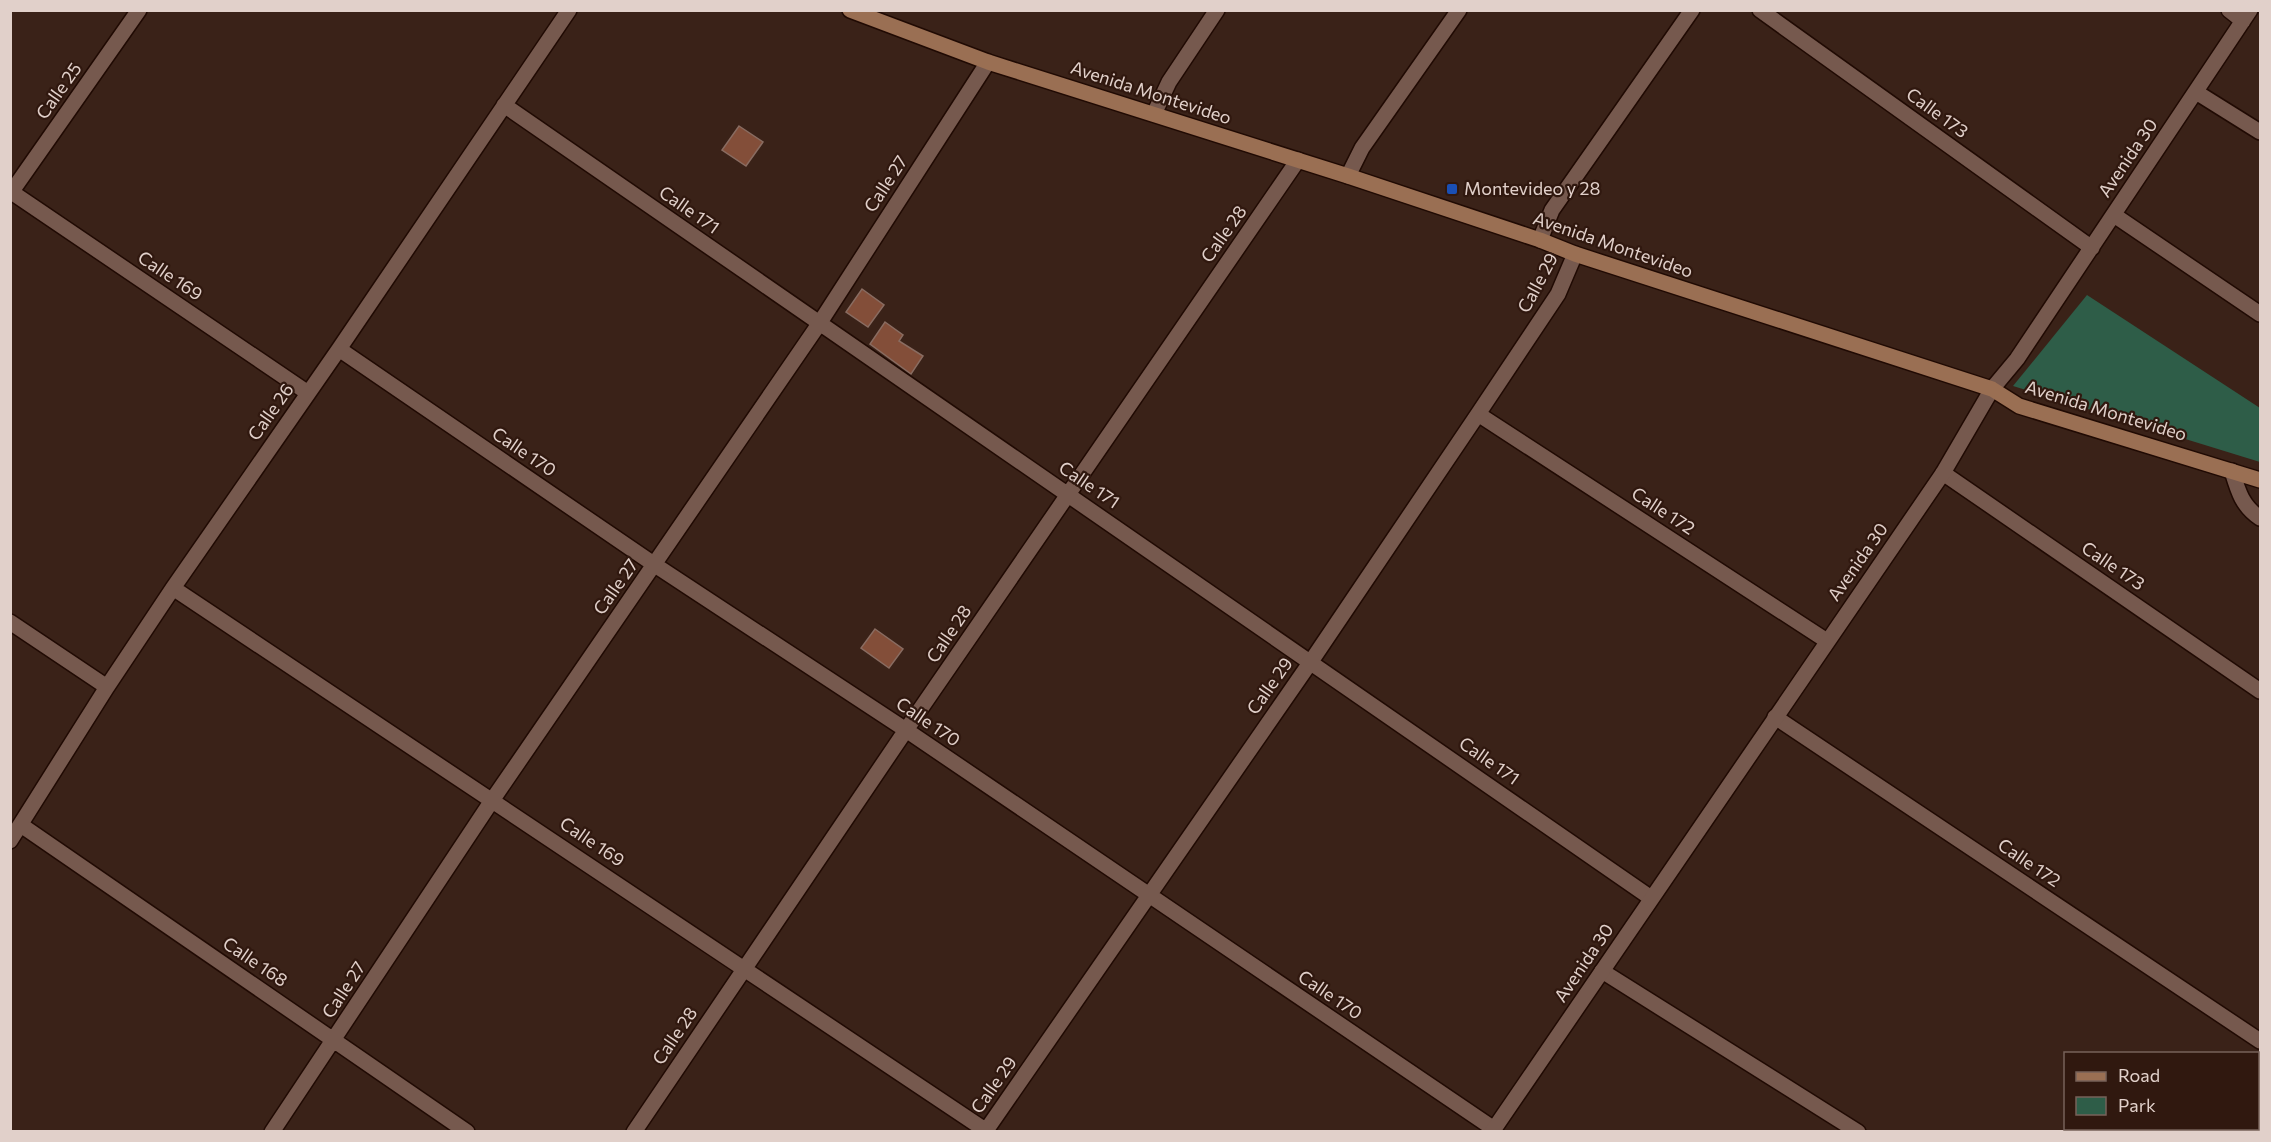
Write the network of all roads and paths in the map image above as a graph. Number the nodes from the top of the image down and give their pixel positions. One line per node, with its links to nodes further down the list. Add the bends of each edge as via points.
1 (140, 10): 17 (street, Calle 25)
2 (569, 10): 12 (street, Calle 26)
3 (849, 10): 10 (main road, Avenida Montevideo)
4 (1217, 10): 13 (street, via 1169,82)
5 (1459, 10): 16 (street, via 1362,148)
6 (1692, 10): 19 (street, Calle 29, via 1552,210)
7 (1760, 10): 20 (street, Calle 173)
8 (2229, 10): 9 (street)
9 (2246, 16): 11 (street, Avenida 30)
10 (988, 62): 13 (main road, Avenida Montevideo); 23 (street, Calle 27)
11 (2196, 92): 14 (street); 18 (street, Avenida 30)
12 (504, 105): 23 (street, Calle 171); 24 (street, Calle 26)
13 (1154, 114): 15 (main road, Avenida Montevideo)
14 (2260, 132)
15 (1298, 160): 16 (main road, Avenida Montevideo); 31 (street, Calle 28)
16 (1348, 177): 19 (main road, Avenida Montevideo)
17 (11, 192): 26 (street, Calle 169)
18 (2114, 215): 20 (street, Avenida 30); 22 (street)
19 (1540, 240): 21 (main road, Avenida Montevideo)
20 (2092, 248): 25 (street, Avenida 30, via 2017,359)
21 (1575, 254): 25 (main road, Avenida Montevideo); 27 (street, Calle 29, via 1558,294)
22 (2260, 314)
23 (819, 324): 31 (street, Calle 171); 33 (street, Calle 27)
24 (339, 349): 26 (street, Calle 26); 33 (street, Calle 170)
25 (1992, 389): 28 (main road, Avenida Montevideo, via 2019,406); 29 (street, Avenida 30)
26 (308, 393): 34 (street, Calle 26)
27 (1478, 414): 36 (street, Calle 172); 37 (street, Calle 29)
28 (2232, 471): 30 (main road, Avenida Montevideo); 32 (street, via 2241,500)
29 (1943, 473): 36 (street, Avenida 30); 39 (street, Calle 173)
30 (2260, 480)
31 (1068, 495): 37 (street, Calle 171); 41 (street, Calle 28)
32 (2260, 518)
33 (655, 565): 41 (street, Calle 170); 42 (street, Calle 27)
34 (173, 588): 38 (street, Calle 26); 42 (street, Calle 169)
35 (10, 622): 38 (street)
36 (1827, 640): 40 (street, Avenida 30)
37 (1312, 660): 45 (street, Calle 29); 46 (street, Calle 171)
38 (107, 687): 43 (street, Calle 26)
39 (2260, 691)
40 (1775, 717): 46 (street, Avenida 30); 50 (street, Calle 172)
41 (906, 730): 45 (street, Calle 170); 47 (street, Calle 28)
42 (493, 799): 47 (street, Calle 169); 49 (street, Calle 27)
43 (21, 825): 44 (street, Calle 26); 49 (street, Calle 168)
44 (10, 841)
45 (1149, 896): 51 (street, Calle 170); 55 (street, Calle 29)
46 (1651, 898): 48 (street, Avenida 30)
47 (743, 969): 54 (street, Calle 28); 55 (street, Calle 169)
48 (1602, 971): 51 (street, Avenida 30); 56 (street)
49 (335, 1040): 52 (street, Calle 27); 53 (street, Calle 168)
50 (2260, 1041)
51 (1493, 1130)
52 (272, 1131)
53 (467, 1131)
54 (634, 1131)
55 (986, 1131)
56 (1858, 1131)

